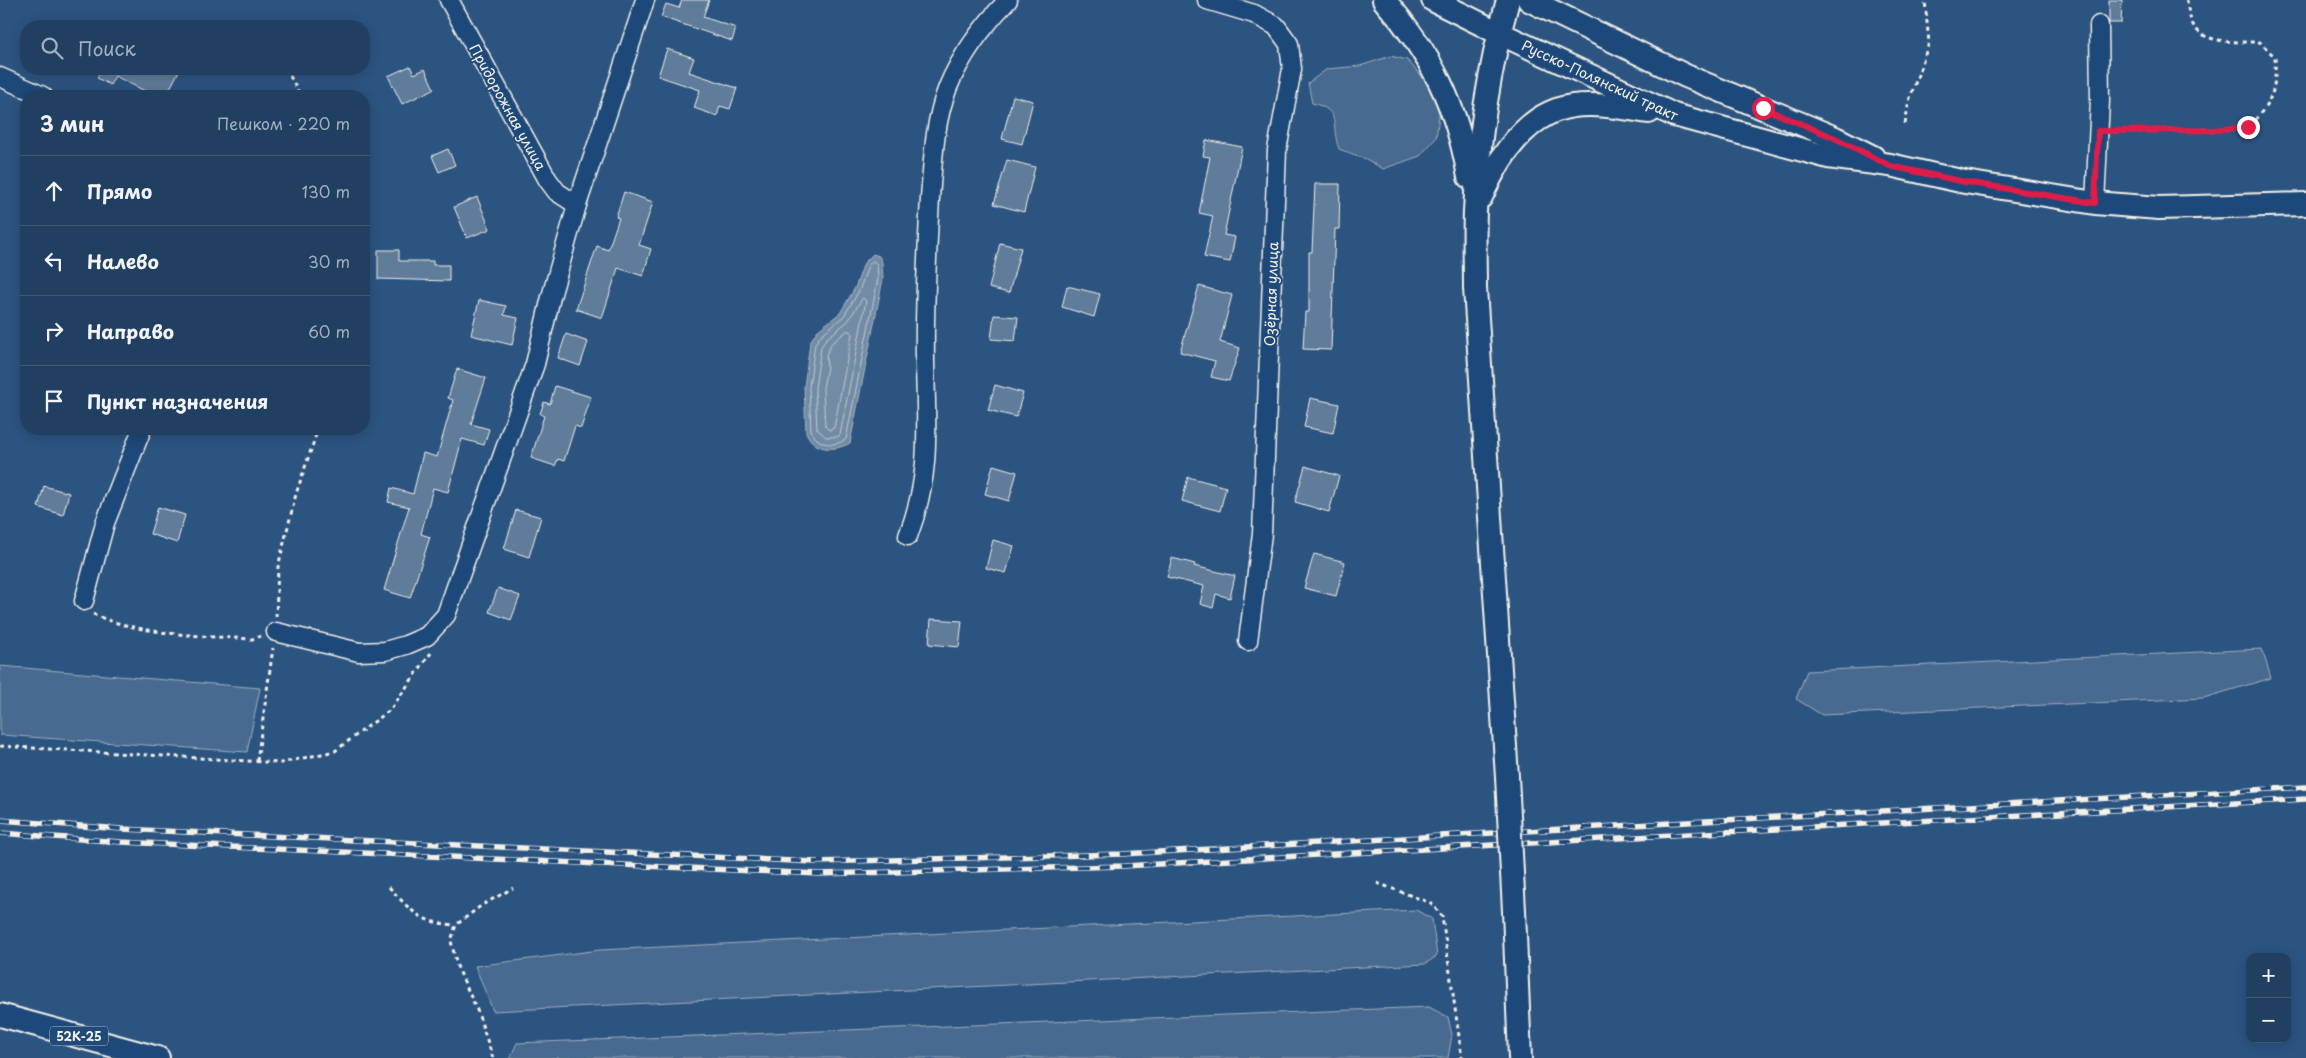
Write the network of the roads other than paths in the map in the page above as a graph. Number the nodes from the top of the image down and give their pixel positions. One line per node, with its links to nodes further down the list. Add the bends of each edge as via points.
1 (449, 0): 17 (street, Придорожная улица, via 548,180 557,192)
2 (645, 0): 17 (street)
3 (1008, 0): 20 (street, via 985,24 965,53 948,86 939,114 926,261 926,468 918,508)
4 (1208, 0): 23 (street, Озёрная улица, via 1254,14 1276,26 1289,44 1292,69 1277,150 1262,534)
5 (1384, 0): 18 (main road, via 1404,22 1443,85 1463,142)
6 (1433, 0): 10 (main road, Русско-Полянский тракт)
7 (1508, 0): 10 (main road)
8 (1529, 0): 14 (main road, Русско-Полянский тракт, via 1686,76 1835,138)
9 (2099, 25): 15 (street)
10 (1499, 34): 13 (main road, Русско-Полянский тракт); 18 (main road, via 1480,136)
11 (0, 77): 12 (street)
12 (29, 90)
13 (1674, 115): 14 (main road, Русско-Полянский тракт, via 1828,157); 18 (main road, via 1605,105 1571,106 1546,115 1518,135 1500,158)
14 (1890, 166): 15 (main road, Русско-Полянский тракт)
15 (2095, 203): 16 (main road, Русско-Полянский тракт, via 2159,208)
16 (2306, 204)
17 (577, 205): 22 (street, via 535,364 446,615 427,636 385,651 360,652)
18 (1475, 212): 26 (main road, bridge, via 1475,288 1507,777)
19 (140, 435): 21 (street, via 105,523)
20 (908, 536)
21 (84, 600)
22 (276, 632)
23 (1248, 640)
24 (0, 1015): 25 (main road, 52К-25)
25 (158, 1058)
26 (1520, 1058)

